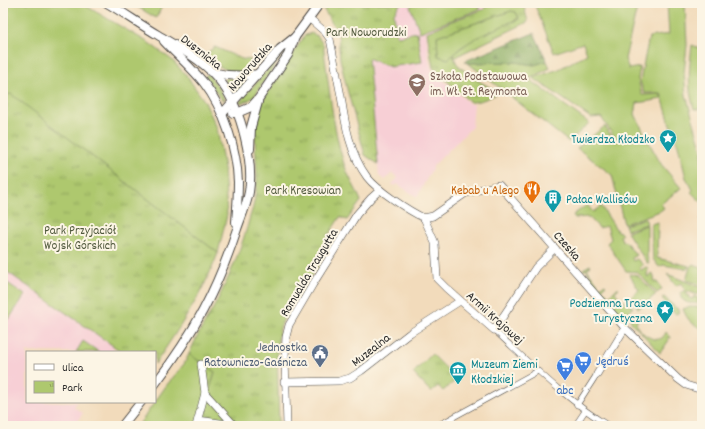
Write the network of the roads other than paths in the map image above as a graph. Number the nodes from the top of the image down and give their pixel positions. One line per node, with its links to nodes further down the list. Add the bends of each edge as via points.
1 (107, 3): 4 (street, Dusznicka)
2 (320, 3): 3 (street, Noworudzka)
3 (309, 18): 5 (street, Noworudzka); 13 (street, via 330,38 345,124 354,153 368,178)
4 (158, 35): 6 (street, Dusznicka, via 188,53); 11 (street, Dusznicka, via 204,83)
5 (295, 37): 7 (street, Noworudzka, via 280,49); 8 (street, Noworudzka, via 288,54)
6 (211, 72): 7 (street, via 241,77); 9 (street, Dusznicka)
7 (258, 74): 9 (street, Noworudzka)
8 (259, 98): 10 (street, Noworudzka, via 251,107); 12 (street, via 251,127)
9 (232, 103): 10 (street, Dusznicka); 11 (street, Noworudzka)
10 (237, 113): 11 (street); 12 (street, Dusznicka)
11 (222, 114): 15 (street, Dusznicka, via 231,141 238,183)
12 (250, 160): 15 (street, via 249,193)
13 (380, 190): 14 (street); 23 (street, Romualda Traugutta, via 358,214 289,325)
14 (424, 218): 16 (street, Czeska, via 433,216 466,193 499,185); 17 (street, Armii Krajowej, via 435,244 437,279)
15 (236, 233): 24 (street, via 204,311)
16 (555, 248): 18 (street, Czeska); 19 (street, via 536,267)
17 (460, 301): 19 (street, Armii Krajowej); 23 (street, Muzealna, via 410,333 355,376 345,380)
18 (625, 328): 22 (street); 25 (street, Czeska, via 678,379 686,385)
19 (494, 330): 21 (street, Armii Krajowej)
20 (200, 364): 26 (street)
21 (538, 371): 28 (street, Armii Krajowej); 32 (street)
22 (597, 374): 28 (street)
23 (284, 382): 34 (street, Romualda Traugutta)
24 (156, 383)
25 (702, 390)
26 (205, 393): 30 (street); 31 (street)
27 (140, 403): 33 (street)
28 (578, 406): 29 (street, Armii Krajowej)
29 (585, 411): 35 (street); 36 (street, Armii Krajowej)
30 (197, 423): 31 (street)
31 (234, 425)
32 (441, 425)
33 (122, 426)
34 (287, 426)
35 (575, 426)
36 (609, 426)

